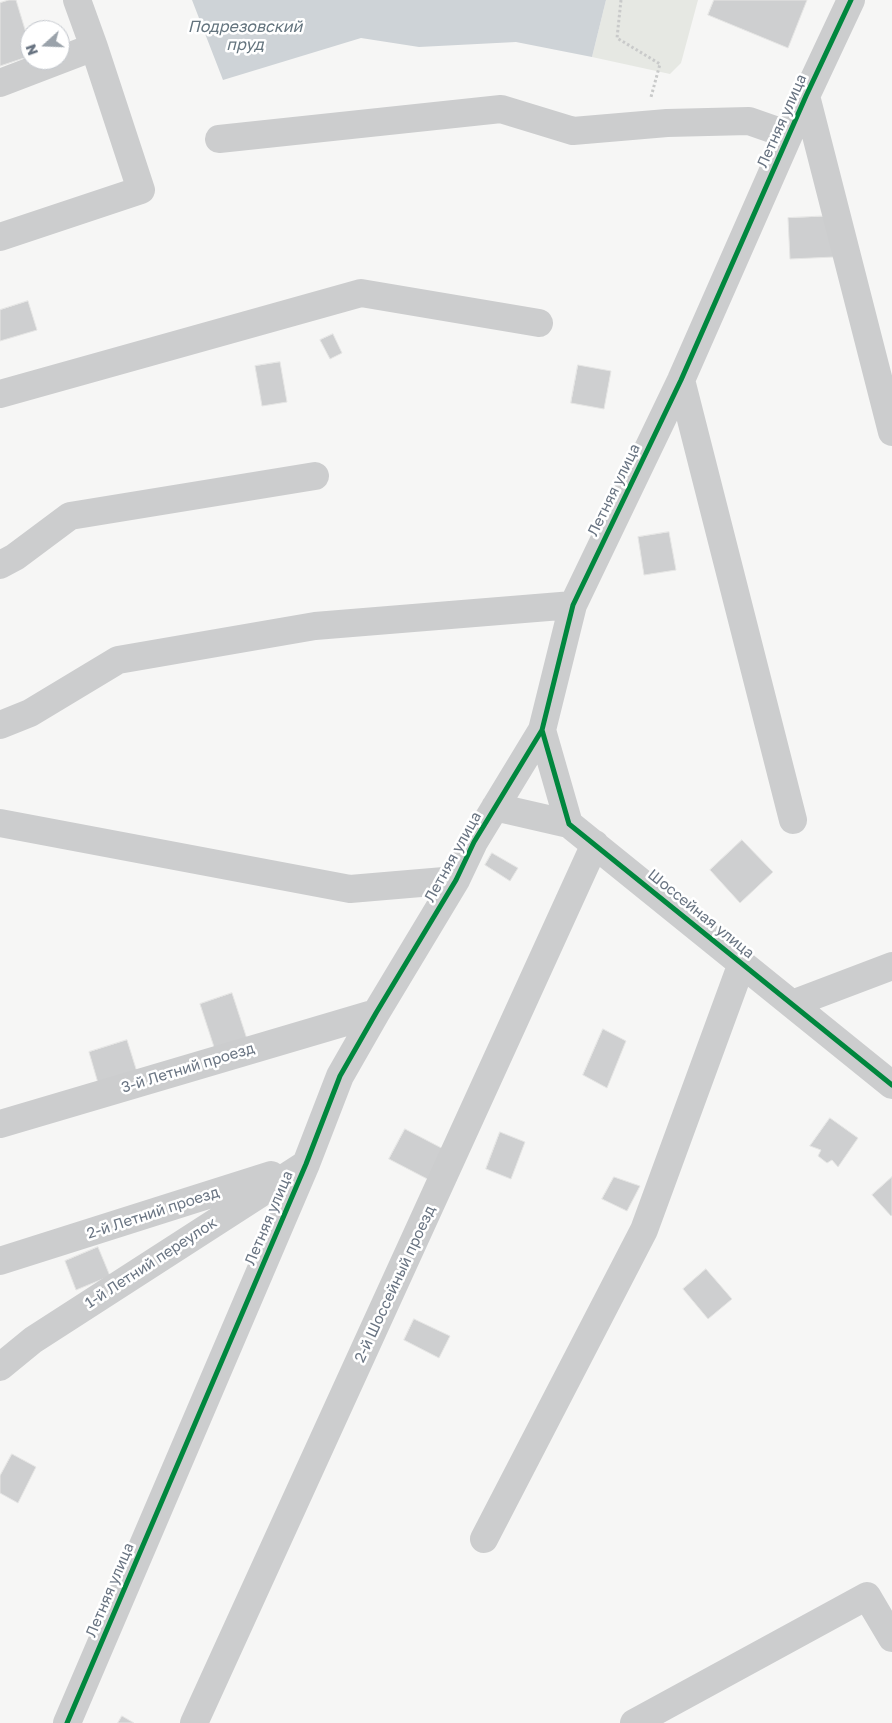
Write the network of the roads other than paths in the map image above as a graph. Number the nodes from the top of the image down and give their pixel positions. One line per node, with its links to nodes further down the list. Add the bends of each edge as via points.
1 (77, 0): 3 (street)
2 (850, 0): 5 (street, Летняя улица)
3 (94, 47): 4 (street); 8 (street, via 141,190)
4 (0, 84)
5 (806, 96): 6 (street, Летняя улица); 12 (street)
6 (789, 135): 7 (street, via 749,121 573,131 501,109); 10 (street, Летняя улица)
7 (219, 139)
8 (0, 237)
9 (539, 323): 11 (street, via 361,293)
10 (681, 380): 15 (street, Летняя улица); 19 (street)
11 (0, 394)
12 (892, 432)
13 (315, 476): 14 (street, via 70,516)
14 (0, 565)
15 (573, 605): 16 (street, via 315,626 118,660 30,713); 17 (street, Летняя улица)
16 (0, 725)
17 (542, 730): 18 (street, Летняя улица); 21 (street)
18 (495, 807): 21 (street); 23 (street, Летняя улица)
19 (793, 820)
20 (0, 822): 23 (street, via 350,889)
21 (569, 824): 22 (street, Шоссейная улица)
22 (595, 844): 24 (street, Шоссейная улица); 36 (street, 2-й Шоссейный проезд)
23 (456, 880): 27 (street, Летняя улица)
24 (742, 963): 26 (street, Шоссейная улица); 33 (street, via 644,1230)
25 (892, 966): 26 (street)
26 (792, 1004): 28 (street, Шоссейная улица)
27 (376, 1013): 29 (street, 3-й Летний проезд); 30 (street, Летняя улица, via 340,1076)
28 (892, 1085)
29 (0, 1124)
30 (306, 1164): 31 (street, 2-й Летний проезд); 32 (street, 1-й Летний переулок, via 33,1340); 35 (street, Летняя улица)
31 (0, 1261)
32 (0, 1367)
33 (484, 1539)
34 (892, 1638): 37 (street, via 867,1596)
35 (67, 1723)
36 (194, 1723)
37 (634, 1723)

